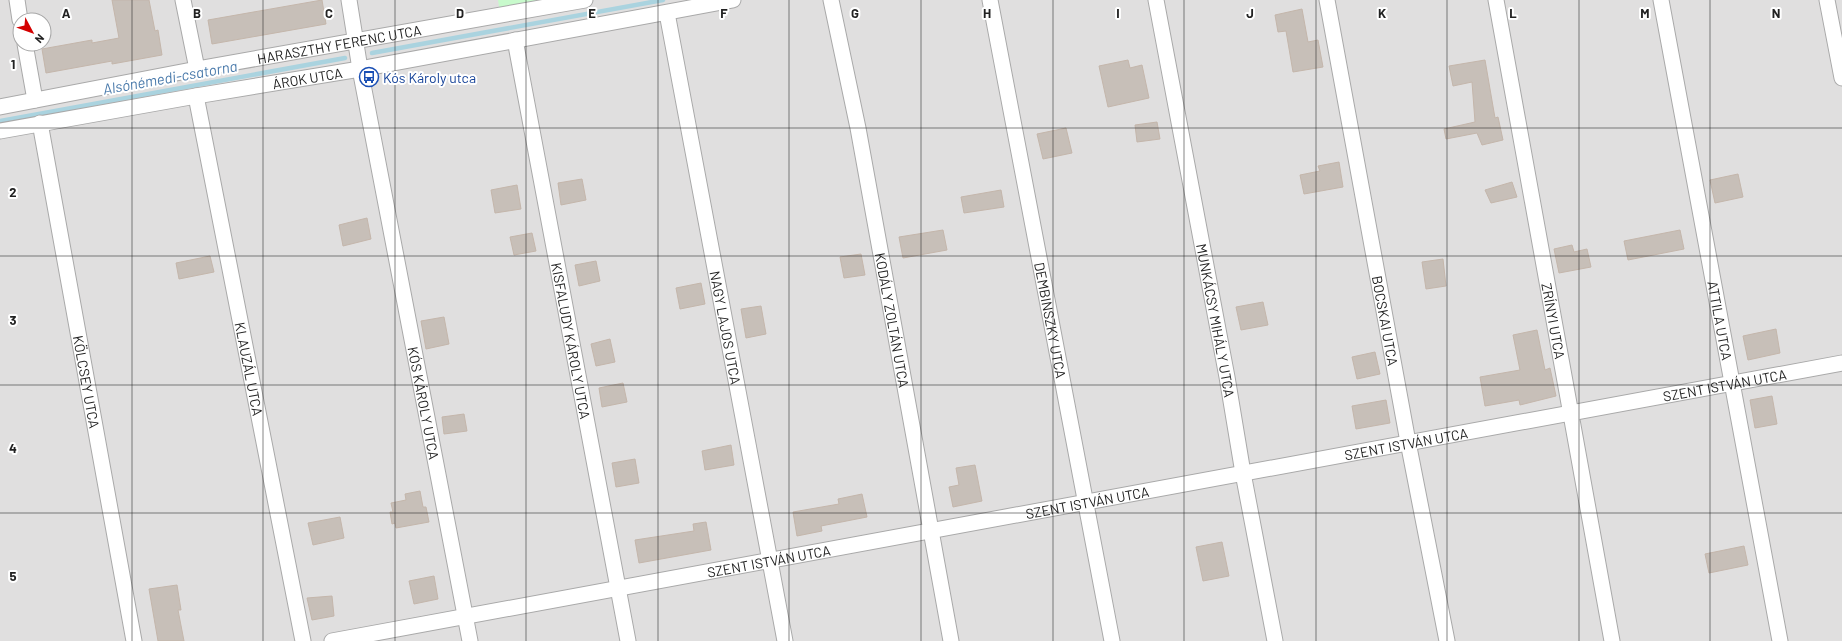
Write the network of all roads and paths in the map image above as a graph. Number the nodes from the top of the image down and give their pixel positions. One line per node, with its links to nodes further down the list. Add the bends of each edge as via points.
1 (16, 0): 13 (street)
2 (183, 0): 18 (street)
3 (349, 0): 15 (street, KÓS KÁROLY UTCA)
4 (585, 0): 15 (street, HARASZTHY FERENC UTCA)
5 (733, 0): 14 (street, ÁROK UTCA)
6 (831, 0): 32 (street, KODÁLY ZOLTÁN UTCA, via 858,128)
7 (990, 0): 31 (street, DEMBINSZKY UTCA)
8 (1156, 0): 30 (street, MUNKÁCSY MIHÁLY UTCA, via 1228,378)
9 (1326, 0): 29 (street, BOCSKAI UTCA)
10 (1496, 0): 28 (street, ZRÍNYI UTCA)
11 (1661, 0): 27 (street, ATTILA UTCA)
12 (1827, 0): 20 (street)
13 (18, 12)
14 (667, 13): 16 (street, ÁROK UTCA); 33 (street, NAGY LAJOS UTCA)
15 (356, 40): 18 (street, HARASZTHY FERENC UTCA); 19 (street, KÓS KÁROLY UTCA)
16 (515, 40): 19 (street, ÁROK UTCA); 34 (street, KISFALUDY KÁROLY UTCA)
17 (26, 52): 22 (street)
18 (197, 69): 22 (street, HARASZTHY FERENC UTCA)
19 (360, 69): 21 (street, ÁROK UTCA); 35 (street, KÓS KÁROLY UTCA)
20 (1842, 78)
21 (196, 96): 24 (street, ÁROK UTCA); 37 (street, KLAUZÁL UTCA)
22 (35, 100): 23 (street, HARASZTHY FERENC UTCA)
23 (0, 107)
24 (40, 123): 25 (street, ÁROK UTCA); 36 (street, KÖLCSEY UTCA)
25 (0, 131)
26 (1842, 363): 27 (street, SZENT ISTVÁN UTCA)
27 (1731, 382): 28 (street, SZENT ISTVÁN UTCA); 47 (street, ATTILA UTCA)
28 (1570, 412): 29 (street, SZENT ISTVÁN UTCA); 46 (street, ZRÍNYI UTCA)
29 (1408, 442): 30 (street, SZENT ISTVÁN UTCA); 45 (street, BOCSKAI UTCA)
30 (1243, 473): 31 (street, SZENT ISTVÁN UTCA); 44 (street, MUNKÁCSY MIHÁLY UTCA)
31 (1085, 503): 32 (street, SZENT ISTVÁN UTCA); 43 (street, DEMBINSZKY UTCA)
32 (932, 532): 33 (street, SZENT ISTVÁN UTCA); 42 (street, KODÁLY ZOLTÁN UTCA)
33 (771, 560): 34 (street, SZENT ISTVÁN UTCA); 41 (street, NAGY LAJOS UTCA)
34 (618, 588): 35 (street, SZENT ISTVÁN UTCA); 40 (street, KISFALUDY KÁROLY UTCA)
35 (465, 616): 38 (street, SZENT ISTVÁN UTCA); 39 (street, KÓS KÁROLY UTCA)
36 (134, 641)
37 (302, 641)
38 (332, 641)
39 (470, 641)
40 (628, 641)
41 (785, 641)
42 (951, 641)
43 (1112, 641)
44 (1275, 641)
45 (1447, 641)
46 (1612, 641)
47 (1780, 641)

